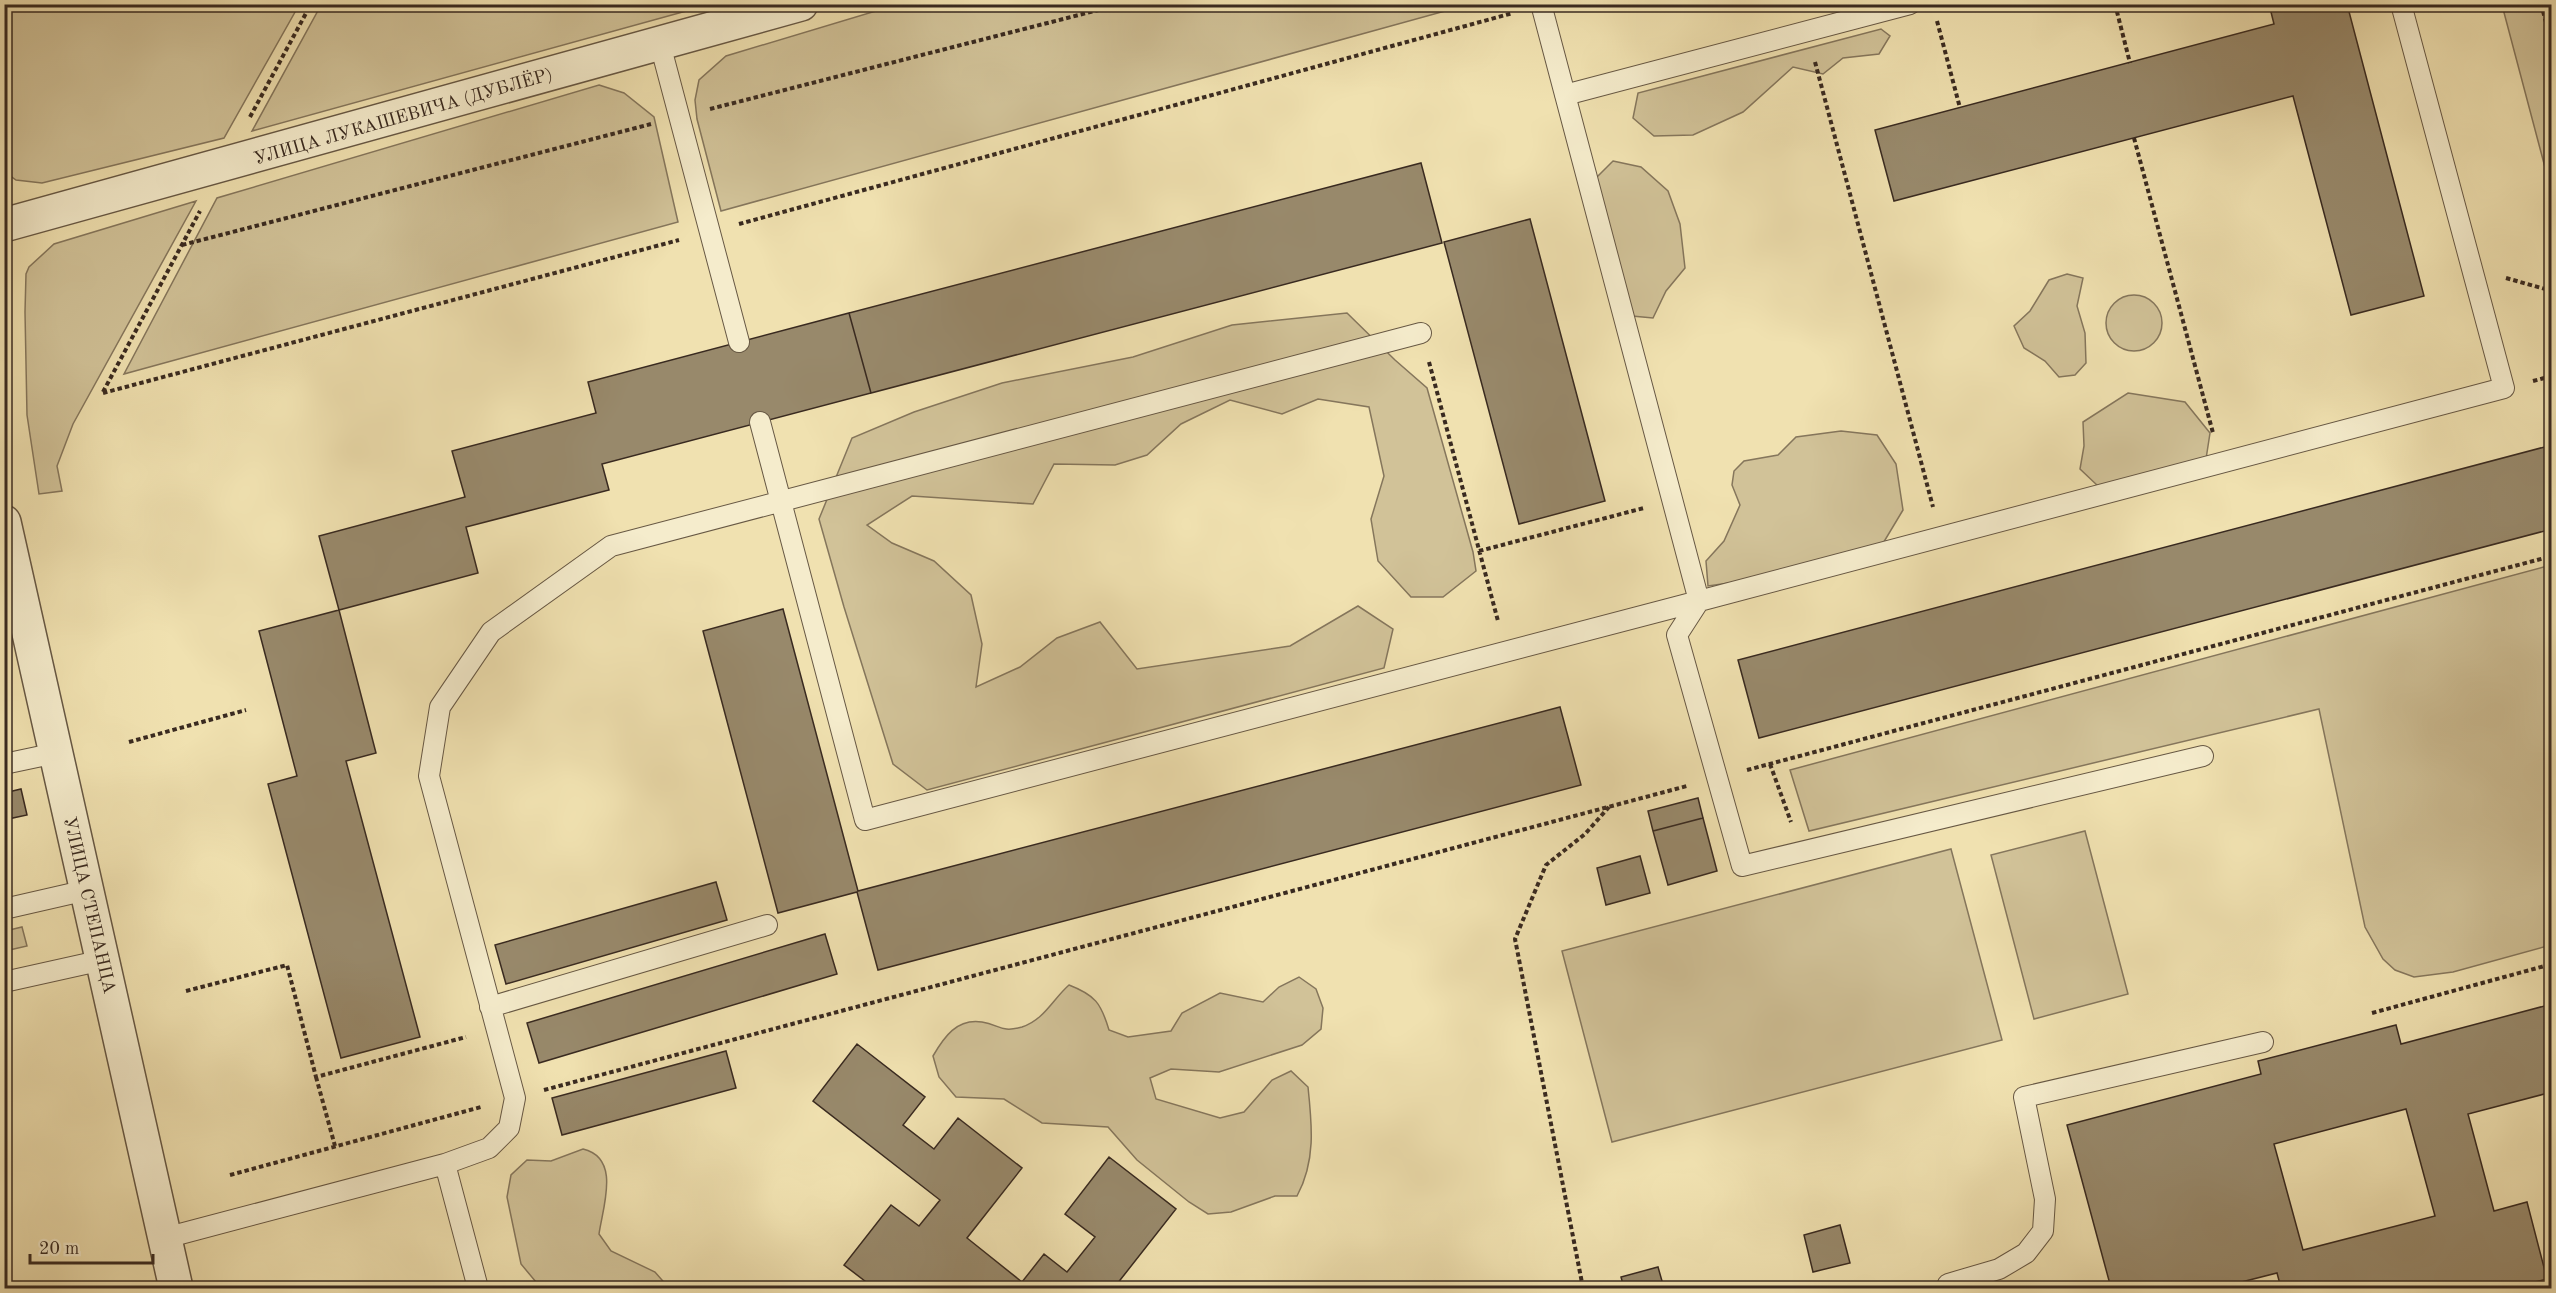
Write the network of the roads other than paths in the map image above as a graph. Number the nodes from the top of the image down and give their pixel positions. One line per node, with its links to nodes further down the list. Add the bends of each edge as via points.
1 (801, 4): 5 (street, УЛИЦА ЛУКАШЕВИЧА (ДУБЛЁР))
2 (1910, 4): 6 (lane)
3 (2401, 4): 13 (lane, via 2504,388)
4 (1541, 5): 6 (lane)
5 (660, 44): 7 (street, УЛИЦА ЛУКАШЕВИЧА (ДУБЛЁР)); 9 (lane)
6 (1565, 95): 13 (lane)
7 (4, 225)
8 (1421, 333): 11 (lane)
9 (739, 342)
10 (760, 422): 11 (lane)
11 (781, 502): 13 (lane, via 866,820); 22 (lane, via 611,546 491,632 440,707 429,776)
12 (4, 522): 14 (street, УЛИЦА СТЕПАНЦА)
13 (1699, 601): 15 (lane, via 1677,635 1742,866)
14 (56, 753): 16 (lane); 17 (street, УЛИЦА СТЕПАНЦА)
15 (2203, 756)
16 (4, 764)
17 (87, 890): 18 (lane); 20 (street, УЛИЦА СТЕПАНЦА)
18 (4, 909)
19 (767, 925): 22 (lane)
20 (103, 960): 21 (lane); 25 (street, УЛИЦА СТЕПАНЦА)
21 (4, 982)
22 (490, 1007): 24 (lane, via 514,1098 509,1128 489,1148)
23 (2264, 1042): 28 (lane, via 2024,1097 2045,1199 2043,1231 2026,1253 1999,1269 1948,1284)
24 (445, 1164): 25 (lane); 27 (lane)
25 (165, 1238): 26 (street, УЛИЦА СТЕПАНЦА)
26 (176, 1288)
27 (478, 1288)
28 (1949, 1288)

